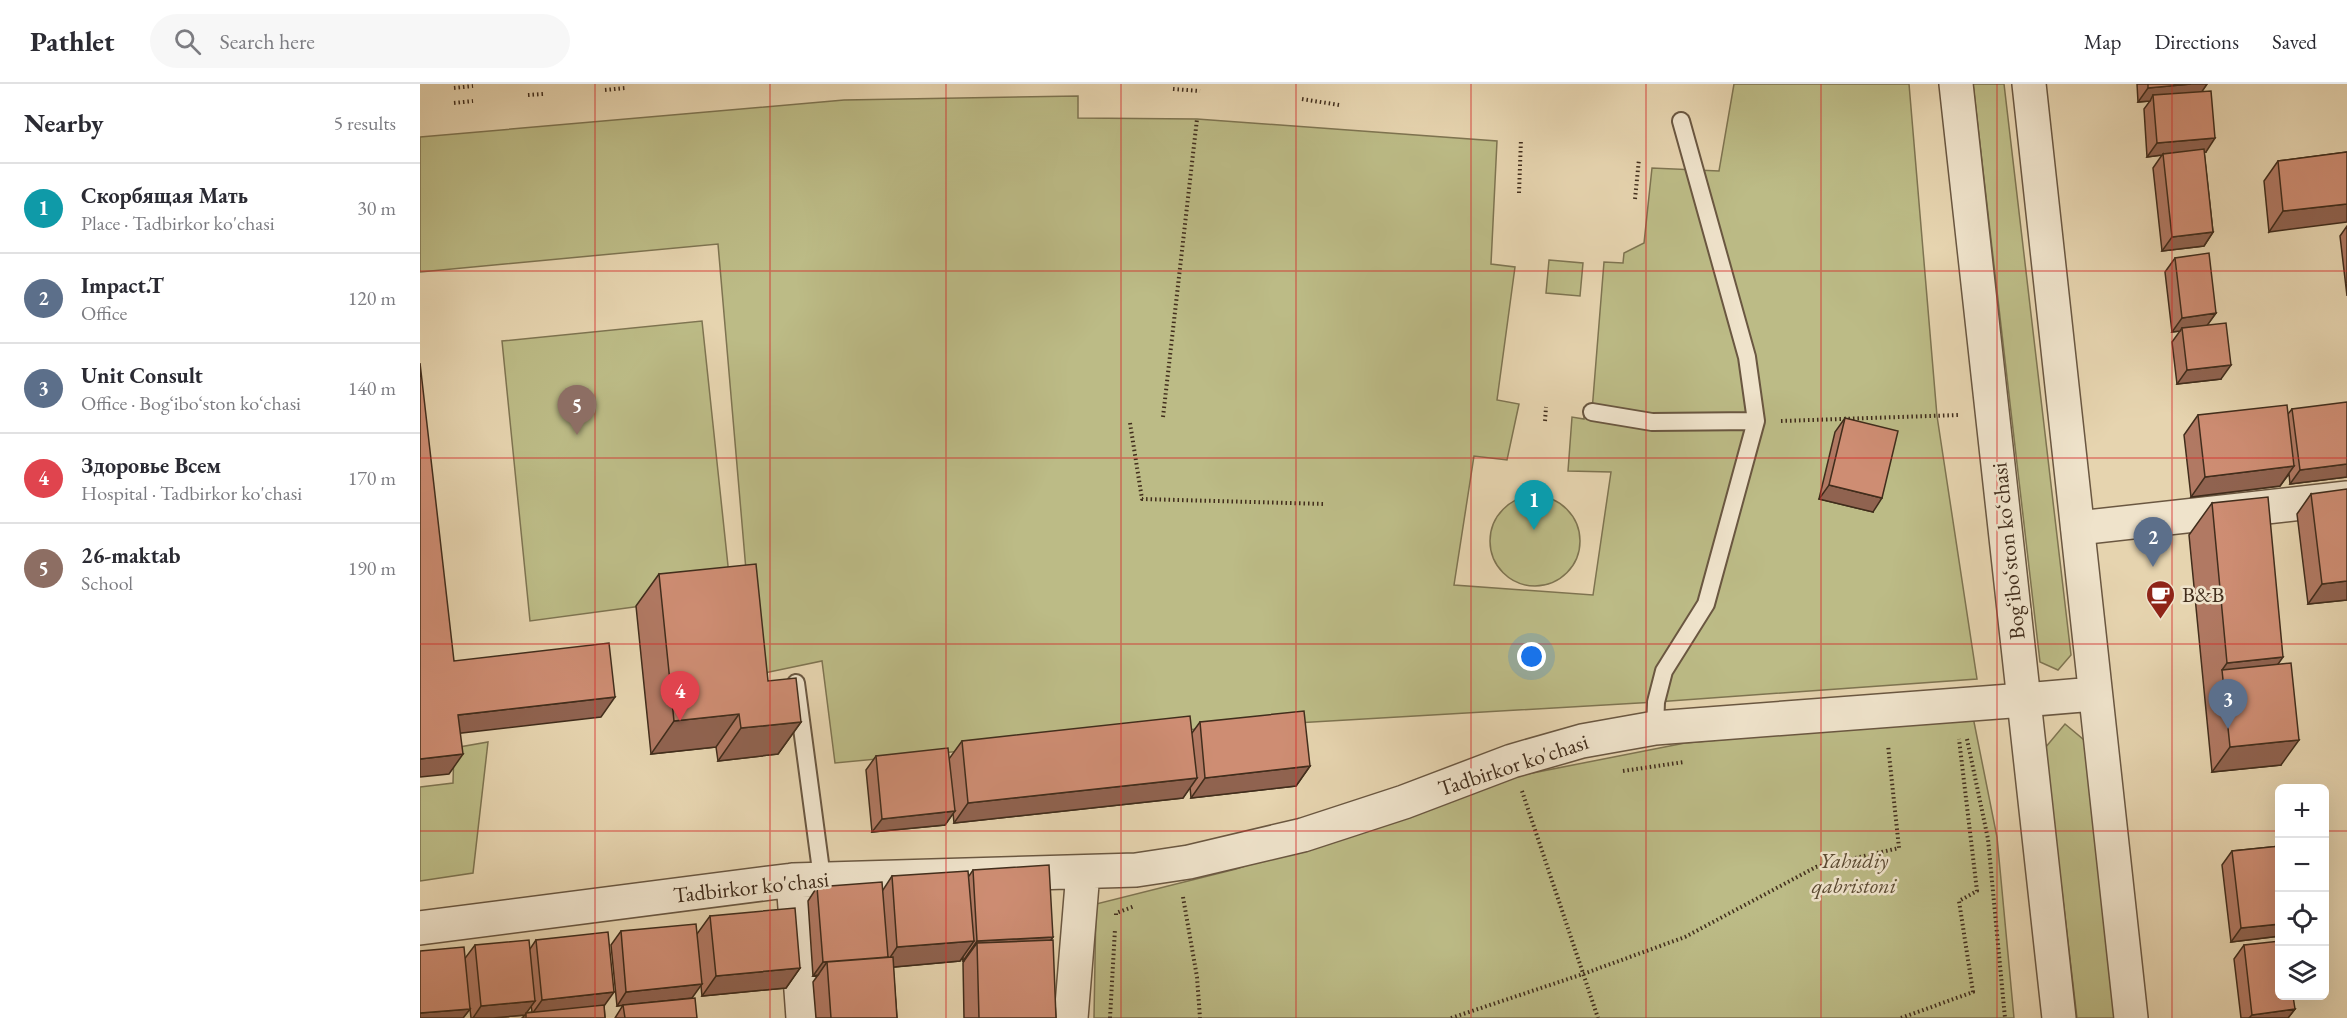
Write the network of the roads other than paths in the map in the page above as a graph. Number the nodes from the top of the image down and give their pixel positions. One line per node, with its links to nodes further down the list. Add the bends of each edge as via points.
1 (1956, 84): 10 (street, Bogʻiboʻston koʻchasi)
2 (2029, 84): 7 (street)
3 (1681, 121): 5 (lane, via 1747,357)
4 (1592, 412): 5 (lane, via 1652,422)
5 (1756, 421): 11 (lane, via 1706,604 1664,671 1656,702)
6 (2347, 498): 7 (street)
7 (2078, 528): 9 (street)
8 (796, 683): 13 (lane)
9 (2094, 694): 10 (street, Tadbirkor ko'chasi); 18 (street)
10 (2024, 700): 11 (street, Tadbirkor ko'chasi, via 1965,715); 17 (street, Bogʻiboʻston koʻchasi)
11 (1655, 728): 12 (street, Tadbirkor ko'chasi, via 1582,741 1512,761 1353,820 1258,847 1136,870)
12 (1083, 872): 13 (street, Tadbirkor ko'chasi); 16 (street)
13 (807, 879): 14 (street, Tadbirkor ko'chasi); 15 (street)
14 (420, 928)
15 (803, 1018)
16 (1071, 1018)
17 (2059, 1018)
18 (2131, 1018)

